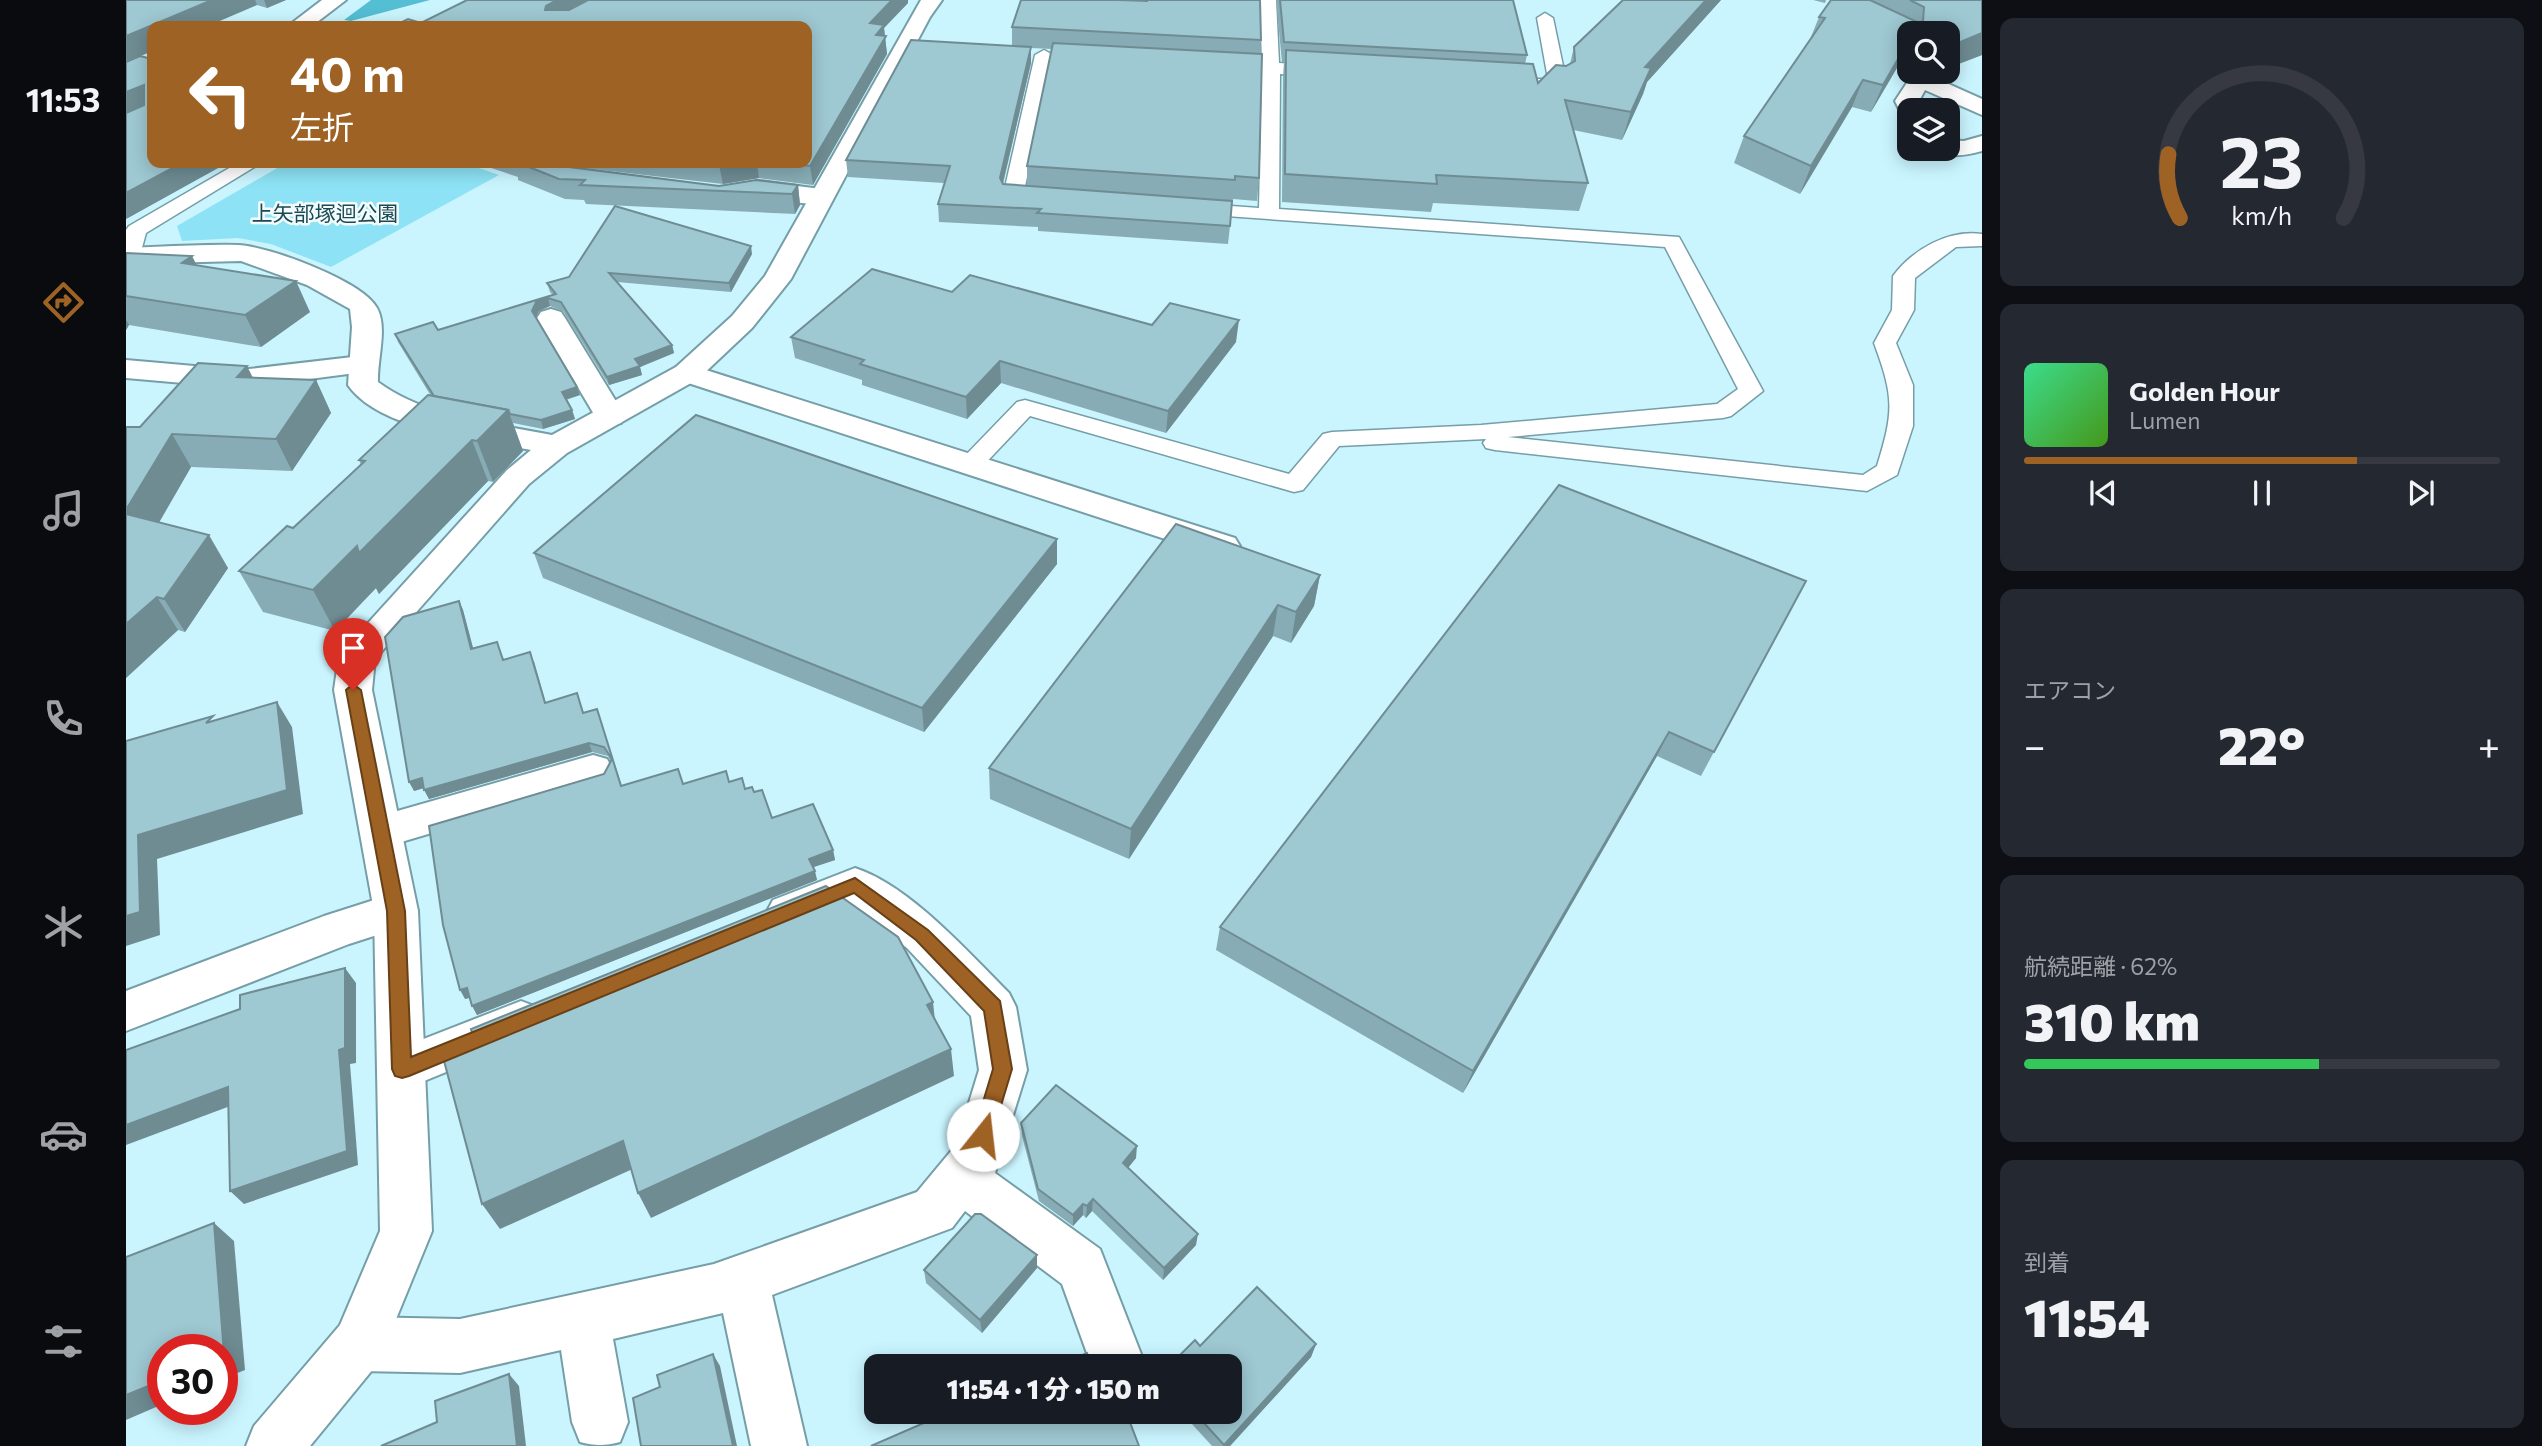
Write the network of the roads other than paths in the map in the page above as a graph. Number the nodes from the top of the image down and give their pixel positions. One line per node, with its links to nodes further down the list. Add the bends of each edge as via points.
1 (336, 0): 5 (street)
2 (932, 0): 17 (street, via 915,48)
3 (1268, 0): 8 (lane)
4 (1545, 18): 10 (lane, via 1558,85)
5 (305, 21)
6 (1045, 55): 18 (lane, via 1013,196)
7 (1205, 64): 8 (lane)
8 (1271, 68): 9 (lane); 20 (lane)
9 (1339, 72)
10 (1517, 83)
11 (1938, 84): 12 (street)
12 (1982, 108)
13 (1982, 143): 14 (street)
14 (1960, 148)
15 (242, 168): 22 (lane, via 136,230)
16 (723, 195): 17 (street, via 759,189)
17 (821, 197): 26 (street, via 777,279 742,322)
18 (1067, 200)
19 (1174, 208): 20 (lane)
20 (1269, 215): 28 (lane, via 1672,241 1751,391 1723,411)
21 (1982, 240): 28 (lane, via 1967,236 1945,242 1904,276 1903,310 1885,343 1901,385 1901,426 1888,470 1867,483 1496,444)
22 (129, 256): 24 (street, via 241,253 350,294 364,308)
23 (551, 318): 27 (street)
24 (361, 365): 25 (street, via 240,379); 29 (street, via 363,385 388,404 414,415)
25 (126, 369)
26 (687, 373): 27 (street); 30 (street)
27 (610, 416): 29 (street)
28 (1481, 432): 30 (lane, via 1332,439 1294,484 1026,407)
29 (556, 446): 33 (street, via 518,477 357,655 353,690)
30 (969, 466): 31 (street)
31 (1256, 556)
32 (593, 770): 33 (street)
33 (381, 832): 34 (street)
34 (396, 911): 37 (street); 38 (street)
35 (752, 927): 39 (street, via 855,885 922,935 993,1007 1003,1069 977,1157)
36 (557, 1006): 38 (street)
37 (126, 1011)
38 (402, 1069): 42 (street, via 406,1231)
39 (961, 1178): 40 (street, via 934,1211); 43 (street, via 1082,1267)
40 (742, 1279): 41 (street, via 714,1290); 46 (street)
41 (583, 1317): 42 (street, via 460,1346); 44 (street)
42 (359, 1344): 45 (street)
43 (1114, 1354)
44 (600, 1422)
45 (274, 1446)
46 (779, 1446)

